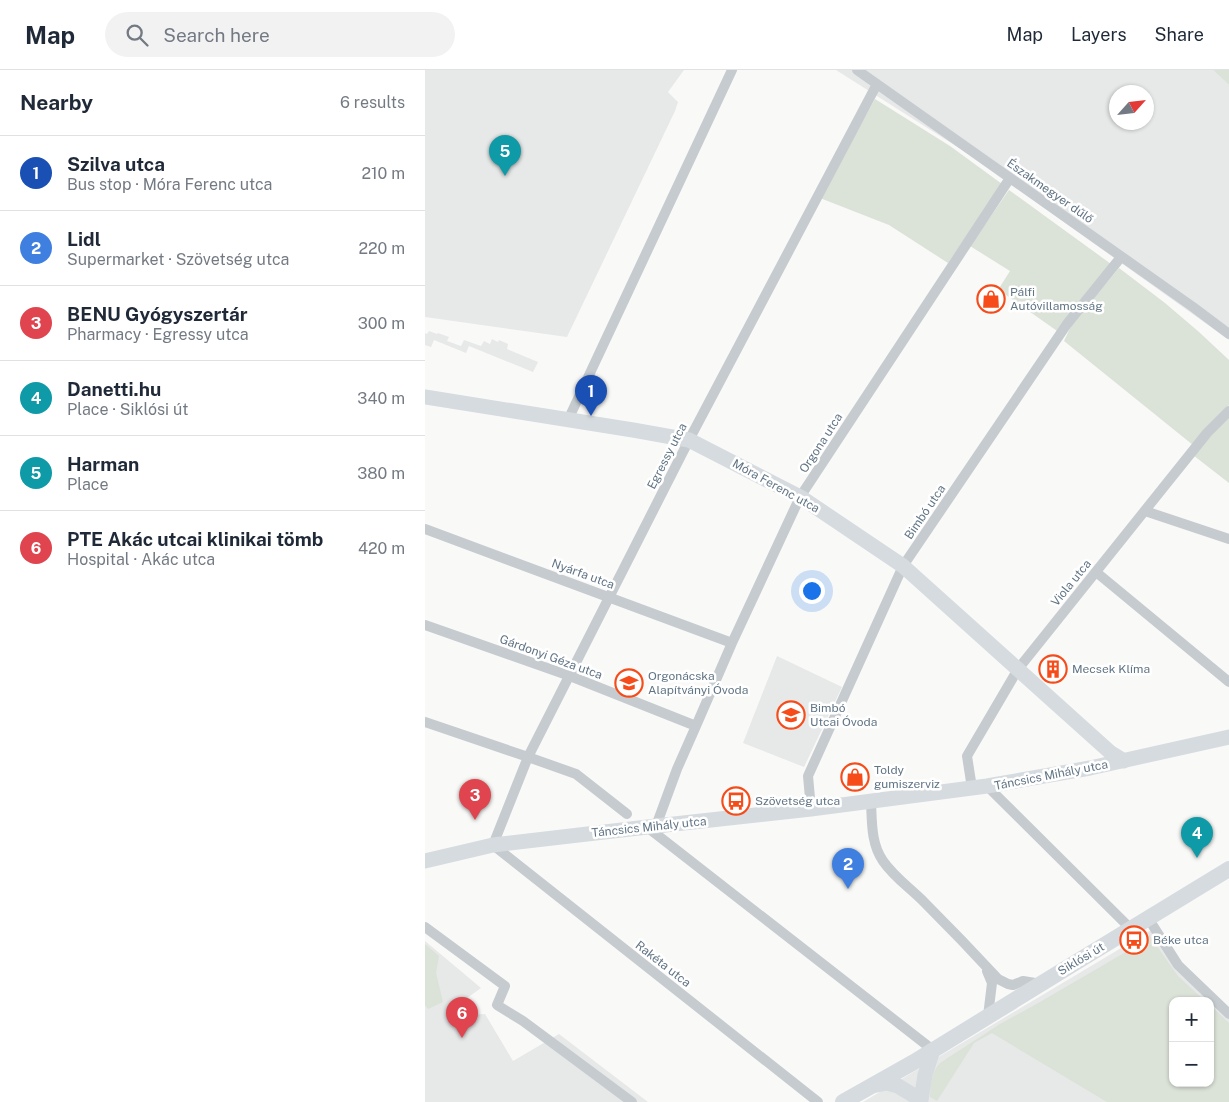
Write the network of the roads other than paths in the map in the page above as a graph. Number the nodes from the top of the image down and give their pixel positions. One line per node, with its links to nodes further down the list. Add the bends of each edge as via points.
1 (732, 70): 9 (street)
2 (857, 70): 3 (street, Északmegyer dűlő)
3 (877, 84): 4 (street, Északmegyer dűlő); 10 (street, Egressy utca)
4 (1010, 178): 5 (street, Északmegyer dűlő); 11 (street, Orgona utca)
5 (1121, 257): 6 (street, Északmegyer dűlő); 15 (street, Bimbó utca, via 1067,324)
6 (1229, 334)
7 (425, 397): 9 (street, Móra Ferenc utca)
8 (1229, 411): 12 (street, Viola utca)
9 (568, 420): 10 (street, Móra Ferenc utca)
10 (689, 440): 11 (street, Móra Ferenc utca); 17 (street, Egressy utca)
11 (800, 497): 15 (street, Móra Ferenc utca); 19 (street, Orgona utca)
12 (1145, 511): 14 (street); 16 (street, Viola utca)
13 (425, 529): 17 (street, Nyárfa utca)
14 (1229, 539)
15 (903, 566): 20 (street, Móra Ferenc utca); 33 (street, Bimbó utca, via 808,776)
16 (1096, 572): 20 (street, Viola utca); 22 (street)
17 (609, 597): 19 (street, Nyárfa utca); 21 (street, Egressy utca)
18 (425, 624): 21 (street, Gárdonyi Géza utca)
19 (732, 643): 24 (street, Orgona utca)
20 (1019, 669): 25 (street, Móra Ferenc utca); 31 (street, Viola utca, via 967,756)
21 (569, 676): 24 (street, Gárdonyi Géza utca); 27 (street, Egressy utca)
22 (1229, 682)
23 (425, 722): 27 (street)
24 (696, 726): 35 (street, Orgona utca)
25 (1085, 730): 28 (street, Móra Ferenc utca); 29 (street, Móra Ferenc utca, via 1095,759)
26 (1229, 737): 28 (street, Táncsics Mihály utca)
27 (528, 757): 34 (street, via 576,774); 36 (street, Egressy utca)
28 (1124, 760): 29 (street, Táncsics Mihály utca)
29 (1090, 768): 30 (street, Táncsics Mihály utca)
30 (987, 786): 31 (street, Táncsics Mihály utca); 41 (street)
31 (972, 788): 32 (street, Táncsics Mihály utca)
32 (871, 802): 33 (street, Táncsics Mihály utca); 42 (street, via 872,831 883,861)
33 (811, 809): 35 (street, Táncsics Mihály utca)
34 (627, 814)
35 (651, 826): 36 (street, Táncsics Mihály utca); 46 (street)
36 (493, 845): 37 (street, Táncsics Mihály utca); 51 (street, Rakéta utca)
37 (425, 861)
38 (1229, 870): 39 (main road, Siklósi út)
39 (1148, 918): 41 (main road, Siklósi út); 44 (street, via 1178,964)
40 (425, 927): 50 (street, via 505,986 497,1005)
41 (1131, 929): 43 (main road, Siklósi út)
42 (975, 954): 43 (street, via 1005,983); 45 (street, via 985,966 992,983)
43 (1041, 984): 45 (main road, Siklósi út)
44 (1229, 1014)
45 (988, 1016): 46 (main road, Siklósi út)
46 (933, 1050): 47 (main road, Siklósi út); 49 (street)
47 (909, 1064): 48 (main road, Siklósi út); 49 (street)
48 (870, 1086): 49 (street, via 887,1083 898,1086); 52 (main road)
49 (921, 1101)
50 (632, 1102)
51 (818, 1102)
52 (843, 1102)

